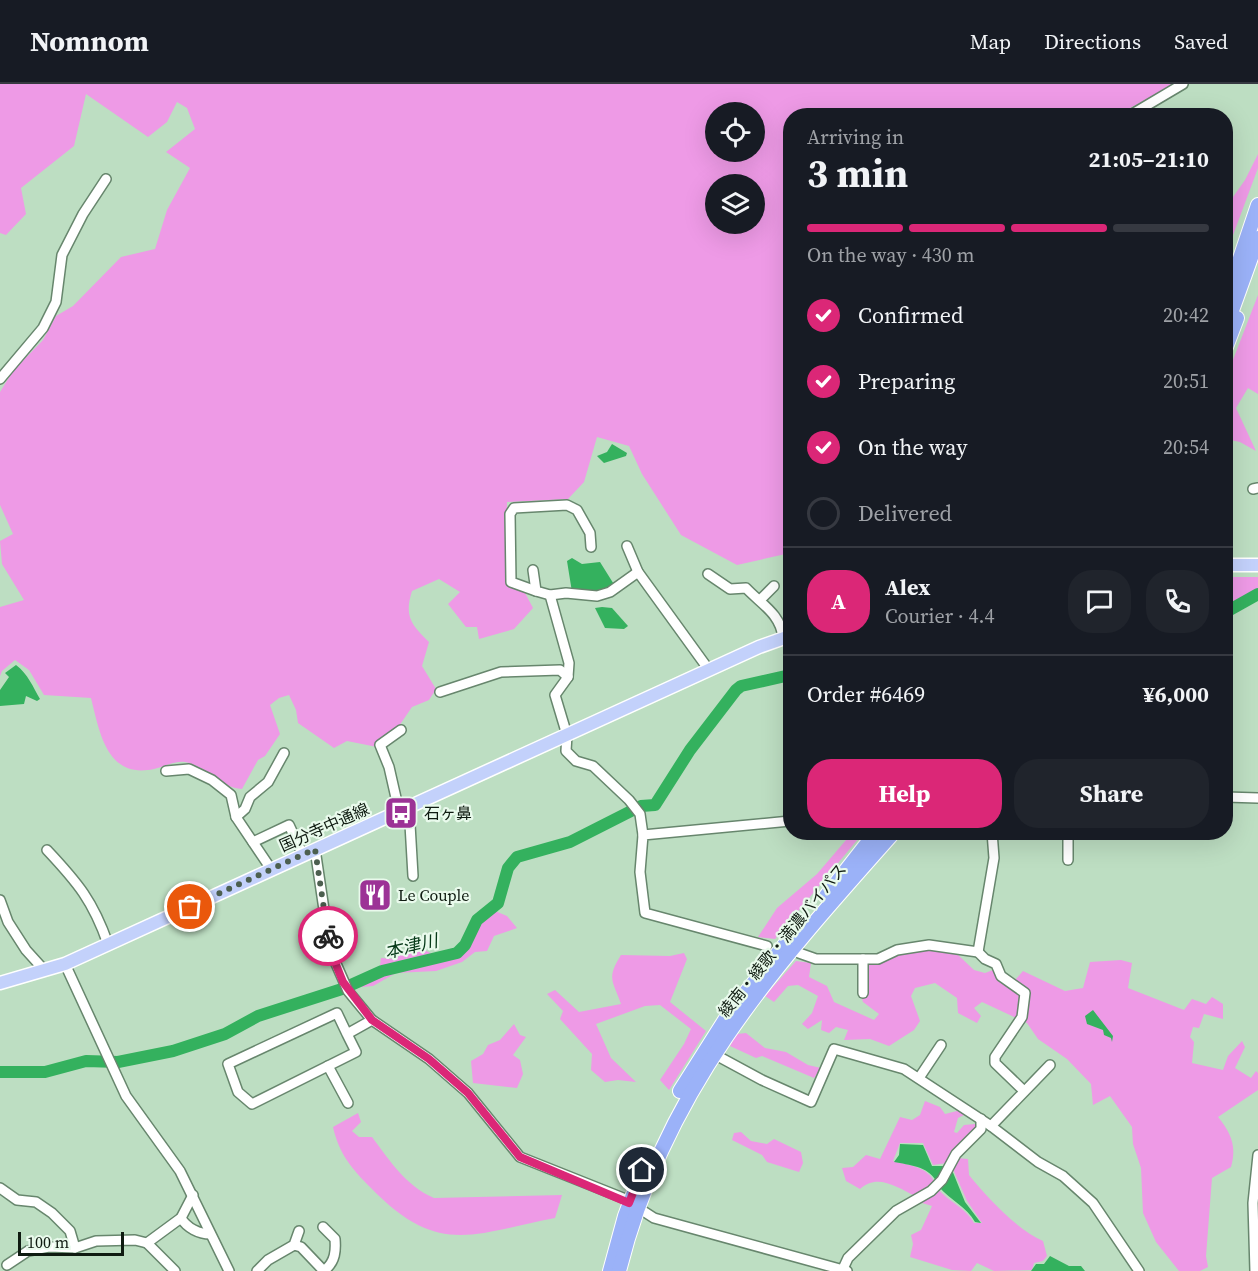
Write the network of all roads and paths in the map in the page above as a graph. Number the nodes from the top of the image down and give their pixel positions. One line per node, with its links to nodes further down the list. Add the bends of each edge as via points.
1 (1183, 84): 2 (street)
2 (1142, 108)
3 (106, 179): 12 (street, via 62,255 56,302 43,328)
4 (1258, 196): 8 (highway)
5 (1258, 205): 9 (highway)
6 (1258, 237): 10 (highway)
7 (1258, 260): 11 (highway)
8 (1233, 262)
9 (1233, 279)
10 (1233, 307)
11 (1233, 328)
12 (0, 379)
13 (627, 546): 18 (street)
14 (591, 547): 21 (street, via 590,533 577,510 567,505 514,508 510,513 511,582)
15 (1233, 565): 16 (main road)
16 (1258, 565)
17 (533, 570): 21 (street)
18 (638, 572): 22 (street, via 610,592 597,596); 26 (street)
19 (708, 574): 23 (street, via 730,589 746,588)
20 (774, 586): 23 (street)
21 (536, 591): 22 (street)
22 (550, 596): 27 (street, via 569,663)
23 (760, 600): 24 (street)
24 (783, 630)
25 (783, 639): 26 (main road, 国分寺中通線)
26 (709, 670): 30 (main road, 国分寺中通線)
27 (568, 677): 28 (street, via 560,670 501,672); 30 (street, via 555,695)
28 (440, 692)
29 (401, 730): 35 (street, via 380,745)
30 (567, 735): 35 (main road, 国分寺中通線); 38 (street, via 566,751 576,761 593,766 640,814)
31 (284, 753): 36 (street, via 268,782)
32 (166, 771): 36 (street, via 189,769 212,780 231,795)
33 (1233, 797): 34 (street)
34 (1258, 798)
35 (404, 809): 46 (main road, 国分寺中通線); 51 (street)
36 (236, 817): 45 (street)
37 (783, 822): 38 (street)
38 (643, 835): 55 (street, via 640,872 645,913)
39 (870, 840): 52 (highway)
40 (875, 840): 52 (highway, 綾南・綾歌・満濃バイパス)
41 (886, 840): 52 (highway, 綾南・綾歌・満濃バイパス)
42 (893, 840): 52 (highway)
43 (993, 840): 56 (street, via 994,858)
44 (1068, 840): 49 (street)
45 (252, 842): 48 (street, via 288,825); 50 (street)
46 (315, 849): 48 (main road, 国分寺中通線); 63 (street, via 330,950 346,987)
47 (47, 850): 54 (street, via 79,883)
48 (303, 855): 50 (main road, 国分寺中通線)
49 (1068, 860)
50 (271, 869): 54 (main road, 国分寺中通線)
51 (413, 876)
52 (829, 899): 66 (highway, 綾南・綾歌・満濃バイパス)
53 (0, 900): 60 (street, via 14,932)
54 (108, 944): 59 (main road, 国分寺中通線)
55 (767, 946)
56 (978, 952): 58 (street, via 928,945 897,950 879,959); 70 (street, via 1025,993 1022,1017 995,1057 995,1063)
57 (799, 953): 58 (street, via 816,959)
58 (863, 959): 62 (street)
59 (65, 964): 60 (main road, 国分寺中通線); 76 (street, via 126,1096 158,1137)
60 (45, 971): 61 (main road, 国分寺中通線)
61 (0, 983)
62 (863, 993)
63 (372, 1020): 64 (street); 77 (street, via 429,1059 468,1093 520,1157)
64 (347, 1034): 68 (street, via 356,1052); 68 (street, via 337,1012 228,1064 238,1092 252,1104)
65 (940, 1045): 69 (street)
66 (709, 1051): 69 (street, via 811,1102 834,1049); 77 (highway, 綾南・綾歌・満濃バイパス)
67 (1050, 1065): 70 (street)
68 (328, 1066): 71 (street)
69 (919, 1078): 72 (street)
70 (1024, 1091): 73 (street)
71 (348, 1102)
72 (981, 1119): 73 (street); 93 (street, via 981,1129 956,1154 942,1180 896,1212 848,1258)
73 (991, 1126): 95 (street, via 1080,1190)
74 (1258, 1155): 96 (street, via 1253,1203)
75 (0, 1188): 84 (street, via 17,1200 36,1202 52,1213 70,1231)
76 (193, 1195): 78 (street); 81 (street)
77 (634, 1206): 86 (street, via 654,1218); 91 (highway, 綾南・綾歌・満濃バイパス); 92 (highway, 綾南・綾歌・満濃バイパス)
78 (181, 1218): 81 (street, via 185,1225); 82 (street)
79 (323, 1227): 87 (street, via 335,1239 336,1251 331,1264)
80 (299, 1231): 83 (street)
81 (210, 1234): 89 (street)
82 (147, 1243): 84 (street, via 96,1241); 88 (street)
83 (294, 1245): 87 (street, via 301,1246); 90 (street)
84 (75, 1248): 85 (street, via 28,1251)
85 (7, 1265)
86 (825, 1269): 93 (street)
87 (322, 1270)
88 (175, 1271)
89 (229, 1271)
90 (257, 1271)
91 (610, 1271)
92 (619, 1271)
93 (842, 1271): 94 (street)
94 (847, 1271)
95 (1139, 1271)
96 (1255, 1271)

